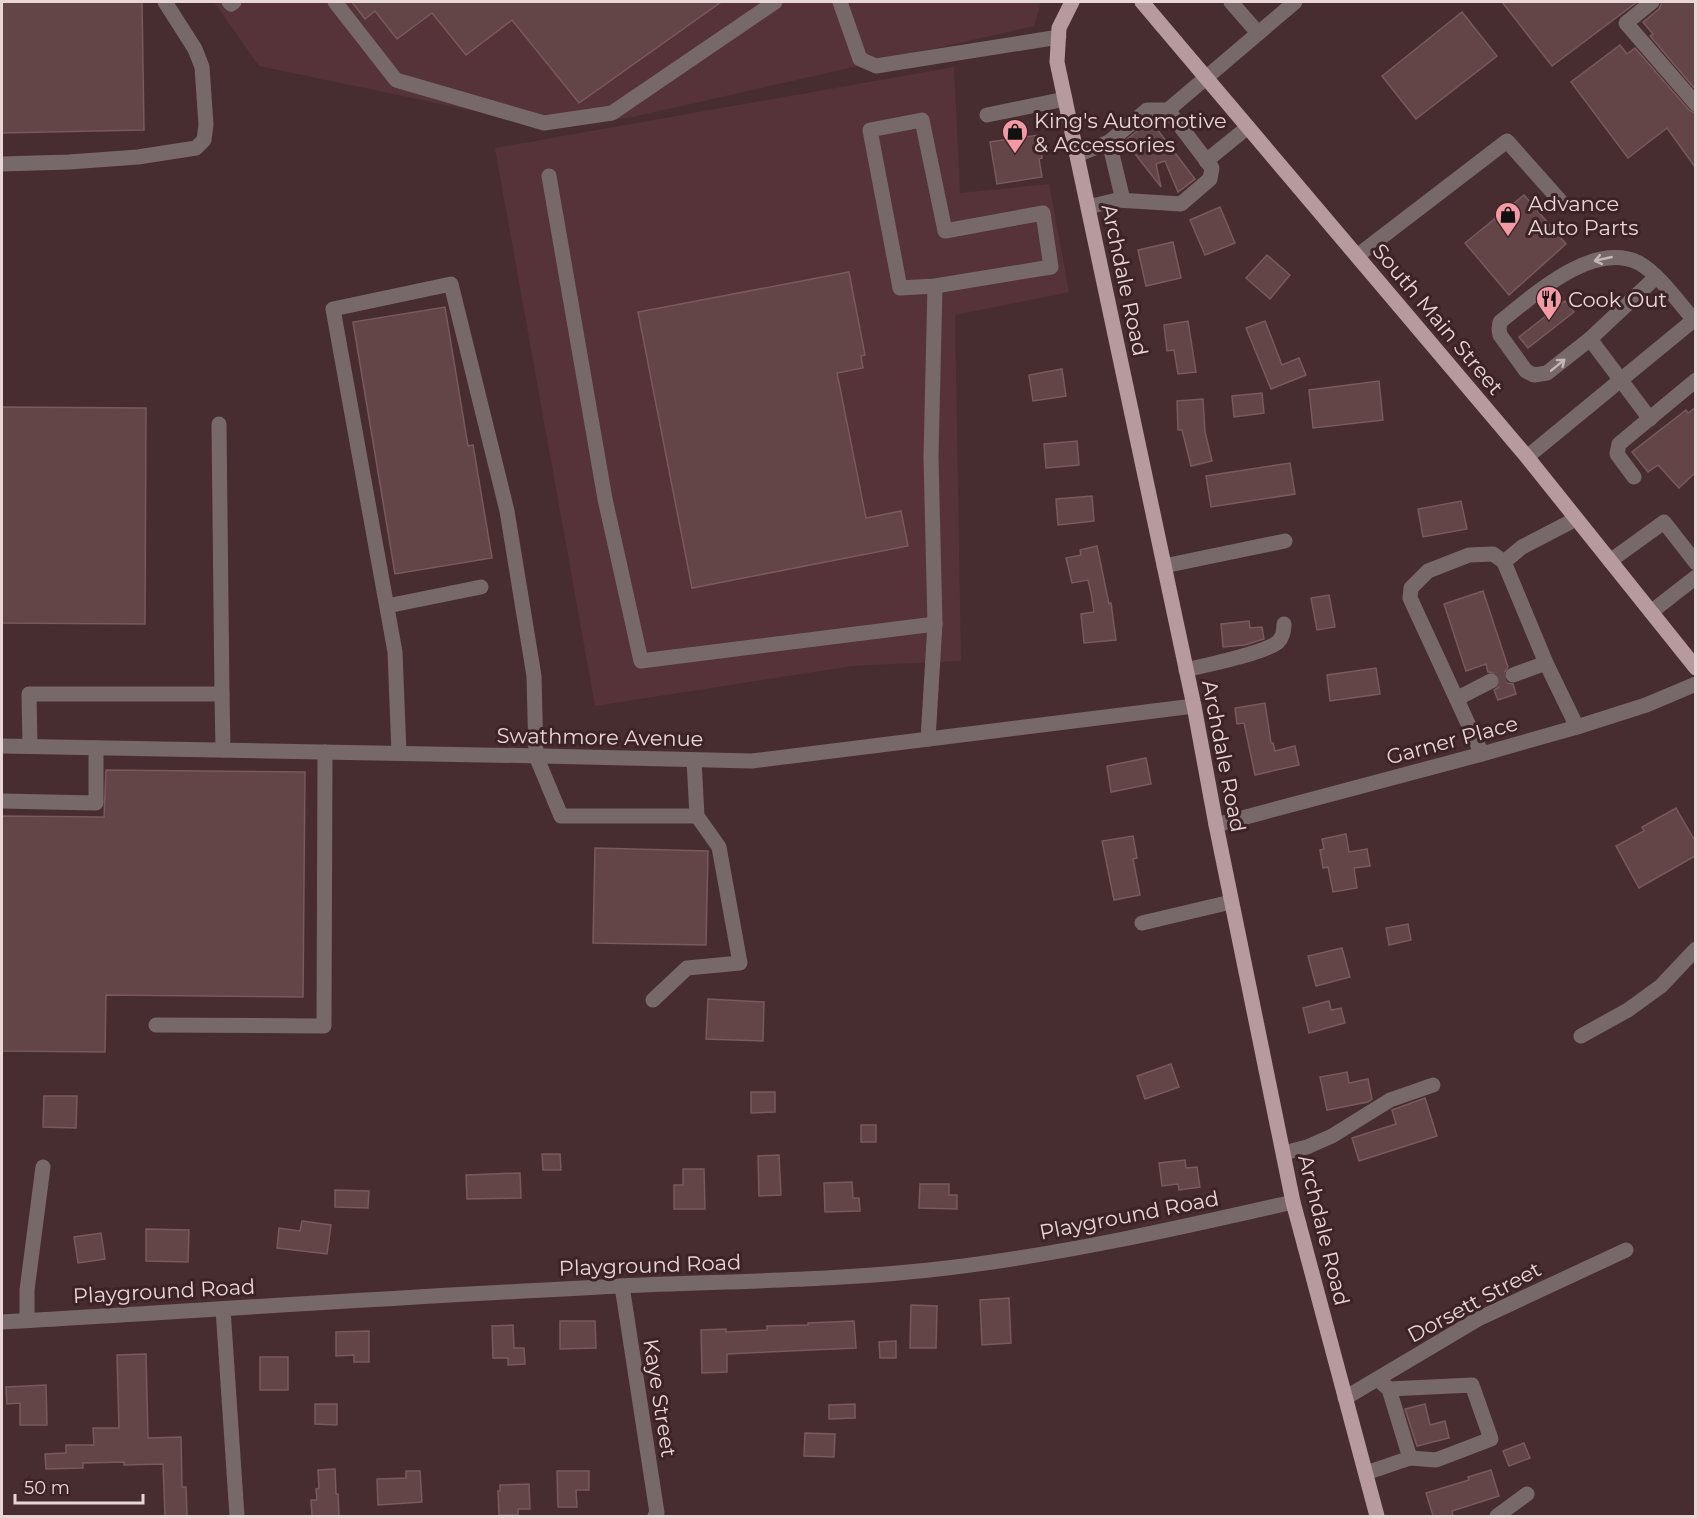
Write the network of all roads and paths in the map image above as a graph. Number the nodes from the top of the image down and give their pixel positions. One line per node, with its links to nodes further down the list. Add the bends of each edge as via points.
1 (165, 2): 23 (street, via 202,67 206,125 204,140 196,148 138,157)
2 (229, 2): 3 (street)
3 (234, 2)
4 (335, 2): 5 (street, via 396,81 544,123 612,113)
5 (775, 2)
6 (840, 2): 13 (street, via 860,58 876,66)
7 (1072, 2): 13 (main road, Archdale Road, via 1059,27)
8 (1142, 2): 14 (main road, South Main Street)
9 (1234, 2): 12 (street)
10 (1295, 2): 12 (street)
11 (1652, 2): 16 (street, via 1626,23)
12 (1258, 33): 14 (street)
13 (1059, 37): 15 (main road, Archdale Road, via 1057,62)
14 (1207, 78): 17 (street); 19 (main road, South Main Street)
15 (1065, 99): 18 (street); 21 (main road, Archdale Road)
16 (1695, 104)
17 (1168, 110): 20 (street, via 1148,110); 22 (street)
18 (987, 115)
19 (1248, 127): 22 (street); 28 (main road, South Main Street)
20 (1109, 142): 21 (street); 25 (street)
21 (1077, 155): 27 (main road, Archdale Road)
22 (1206, 161): 25 (street, via 1212,168 1210,179 1181,204)
23 (2, 164)
24 (549, 176): 49 (street, via 605,499 641,661)
25 (1123, 200): 27 (street)
26 (1563, 204): 28 (street, via 1507,141)
27 (1088, 207): 44 (main road, Archdale Road)
28 (1357, 256): 37 (main road, South Main Street)
29 (1656, 277): 31 (street); 32 (street); 32 (street, one-way to 32, via 1638,263 1619,256 1604,257 1556,279 1500,322 1498,329 1526,371 1534,375 1547,374)
30 (935, 286): 30 (street, via 1051,267 1043,213 945,231 921,120 870,129 900,288); 49 (street, via 931,457)
31 (1694, 319): 33 (street)
32 (1590, 339): 33 (street)
33 (1621, 380): 35 (street); 37 (street)
34 (1695, 380): 35 (street)
35 (1650, 418): 38 (street, via 1619,444 1617,454)
36 (219, 424): 57 (street)
37 (1527, 458): 39 (main road, South Main Street)
38 (1634, 477)
39 (1576, 519): 41 (main road, South Main Street); 42 (street, via 1522,547)
40 (1285, 541): 44 (street)
41 (1610, 561): 43 (street, via 1664,522); 48 (main road, South Main Street)
42 (1504, 562): 52 (street); 58 (street, via 1493,554 1469,555 1428,571 1411,588 1410,598)
43 (1695, 563)
44 (1164, 566): 53 (main road, Archdale Road)
45 (1695, 577): 48 (street)
46 (481, 587): 47 (street)
47 (387, 606): 67 (street, via 395,652); 69 (street, via 333,309 452,284 507,511 534,676)
48 (1651, 612): 51 (main road, South Main Street)
49 (935, 624): 61 (street)
50 (1284, 624): 53 (street, via 1279,641 1271,646)
51 (1692, 658)
52 (1546, 663): 54 (street); 60 (street)
53 (1186, 670): 59 (main road, Archdale Road)
54 (1513, 675)
55 (1491, 681): 58 (street)
56 (1695, 684): 60 (street, Garner Place)
57 (222, 694): 63 (street, via 29,694); 65 (street)
58 (1458, 698): 68 (street)
59 (1194, 706): 61 (street, Swathmore Avenue); 73 (main road, Archdale Road)
60 (1577, 727): 68 (street, Garner Place)
61 (928, 739): 70 (street, Swathmore Avenue, via 752,761)
62 (2, 746): 63 (street, Swathmore Avenue)
63 (30, 747): 64 (street, Swathmore Avenue)
64 (96, 748): 65 (street, Swathmore Avenue); 71 (street, via 96,803)
65 (223, 750): 66 (street, Swathmore Avenue)
66 (325, 752): 67 (street, Swathmore Avenue); 78 (street, via 324,1026)
67 (399, 753): 69 (street, Swathmore Avenue)
68 (1482, 754): 73 (street, Garner Place)
69 (536, 756): 70 (street, Swathmore Avenue); 72 (street, via 561,816)
70 (694, 760): 72 (street)
71 (2, 801)
72 (697, 816): 77 (street, via 719,847 740,963 687,968)
73 (1216, 825): 74 (main road, Archdale Road)
74 (1231, 902): 75 (street); 81 (main road, Archdale Road)
75 (1142, 923)
76 (1695, 949): 79 (street, via 1661,986)
77 (653, 1000)
78 (156, 1024)
79 (1581, 1036)
80 (1433, 1085): 81 (street, via 1390,1100 1332,1136)
81 (1284, 1153): 83 (main road, Archdale Road)
82 (43, 1167): 87 (street, via 27,1290)
83 (1293, 1202): 85 (street, Playground Road, via 1106,1242 946,1269); 90 (main road, Archdale Road)
84 (1626, 1250): 89 (street, Dorsett Street, via 1478,1319)
85 (622, 1286): 86 (street, Playground Road); 95 (street, Kaye Street)
86 (224, 1309): 87 (street, Playground Road); 94 (street)
87 (27, 1320): 88 (street, Playground Road)
88 (2, 1322)
89 (1383, 1384): 90 (street, Dorsett Street); 91 (street); 91 (street, via 1472,1385 1491,1439 1436,1460)
90 (1345, 1398): 92 (main road, Archdale Road)
91 (1410, 1458): 92 (street)
92 (1366, 1473): 96 (main road, Archdale Road)
93 (1527, 1494): 97 (street)
94 (237, 1516)
95 (655, 1516)
96 (1377, 1516)
97 (1497, 1516)

